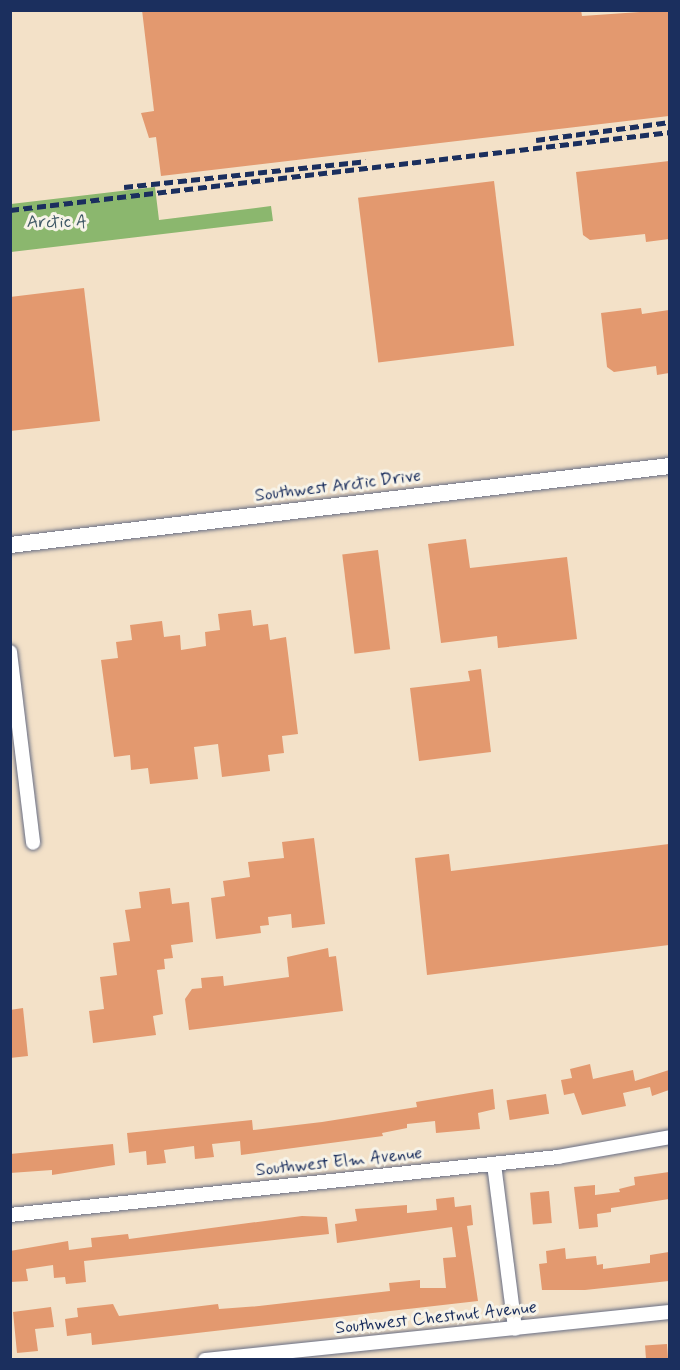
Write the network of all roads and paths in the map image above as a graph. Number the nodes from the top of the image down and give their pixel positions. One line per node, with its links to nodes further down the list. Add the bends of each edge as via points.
1 (669, 466): 2 (street, Southwest Arctic Drive)
2 (10, 545)
3 (10, 652): 4 (street)
4 (33, 843)
5 (669, 1137): 6 (street, Southwest Elm Avenue)
6 (495, 1164): 7 (street, Southwest Elm Avenue); 9 (street)
7 (10, 1215)
8 (669, 1312): 9 (street, Southwest Chestnut Avenue)
9 (515, 1329): 10 (street, Southwest Chestnut Avenue)
10 (205, 1359)

